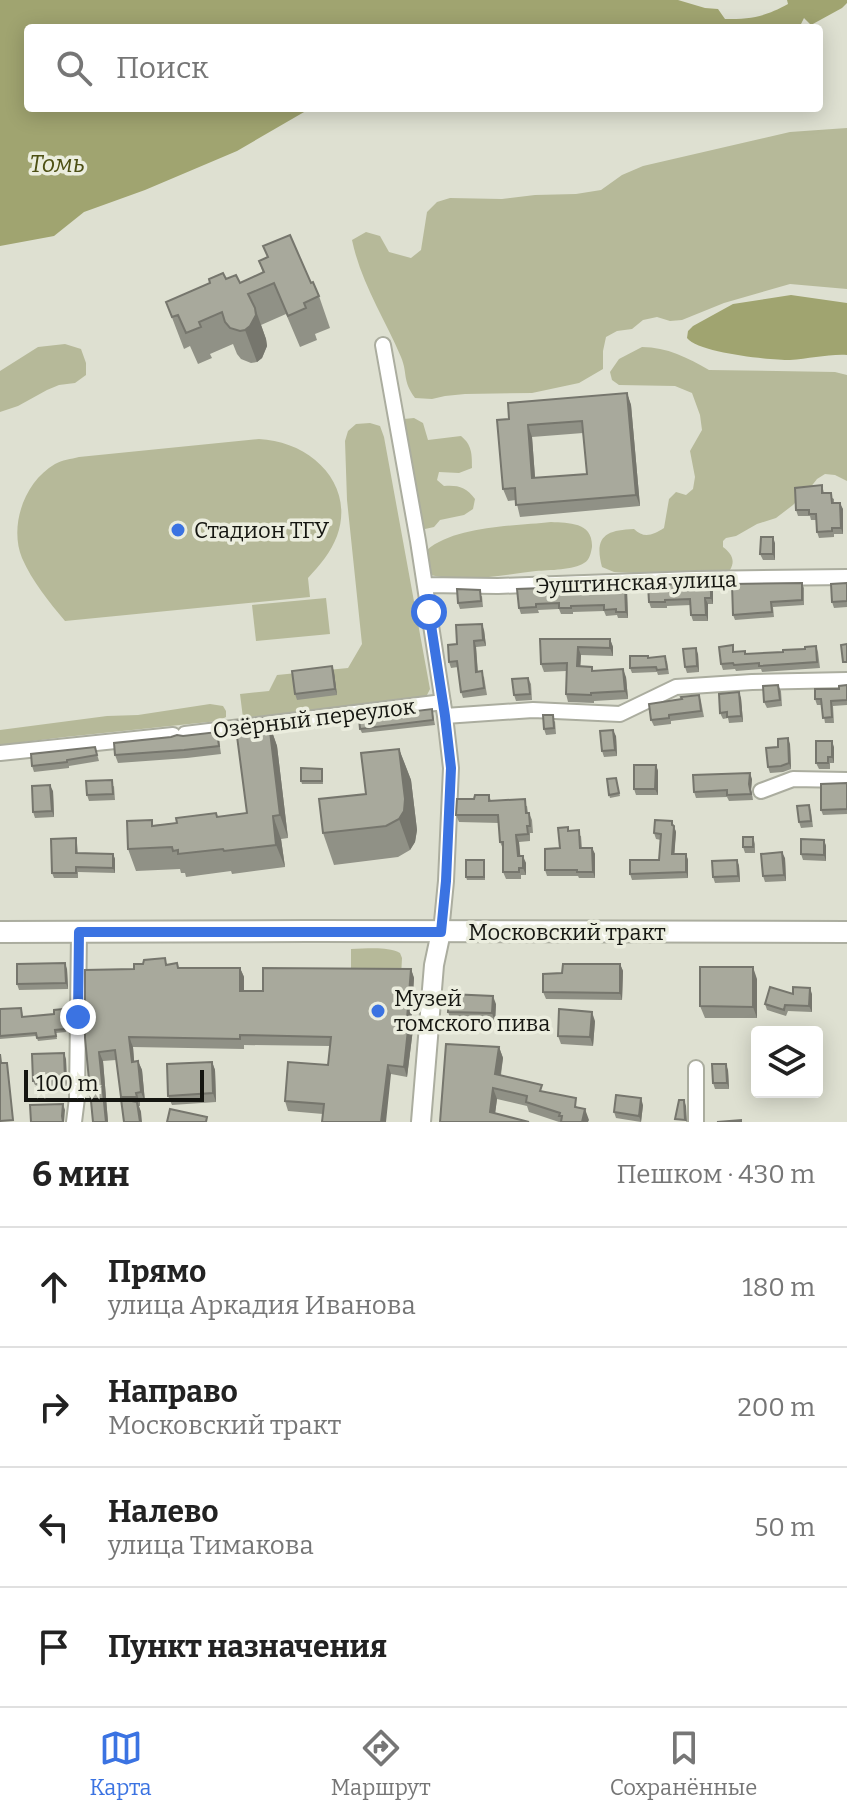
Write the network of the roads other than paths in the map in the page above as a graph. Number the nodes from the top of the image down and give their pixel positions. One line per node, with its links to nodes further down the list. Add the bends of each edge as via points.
1 (383, 345): 3 (street)
2 (847, 577): 3 (street, Эуштинская улица)
3 (425, 585): 5 (street)
4 (847, 680): 5 (street, Озёрный переулок, via 676,687 620,714)
5 (444, 709): 6 (street, Озёрный переулок); 11 (street, via 451,768)
6 (0, 753)
7 (847, 780): 8 (street, via 793,779)
8 (761, 791)
9 (0, 932): 10 (main road, Московский тракт)
10 (79, 932): 11 (main road, Московский тракт); 14 (street)
11 (441, 932): 12 (main road, Московский тракт); 15 (street)
12 (847, 932)
13 (696, 1068): 16 (street)
14 (74, 1122)
15 (421, 1122)
16 (696, 1122)

